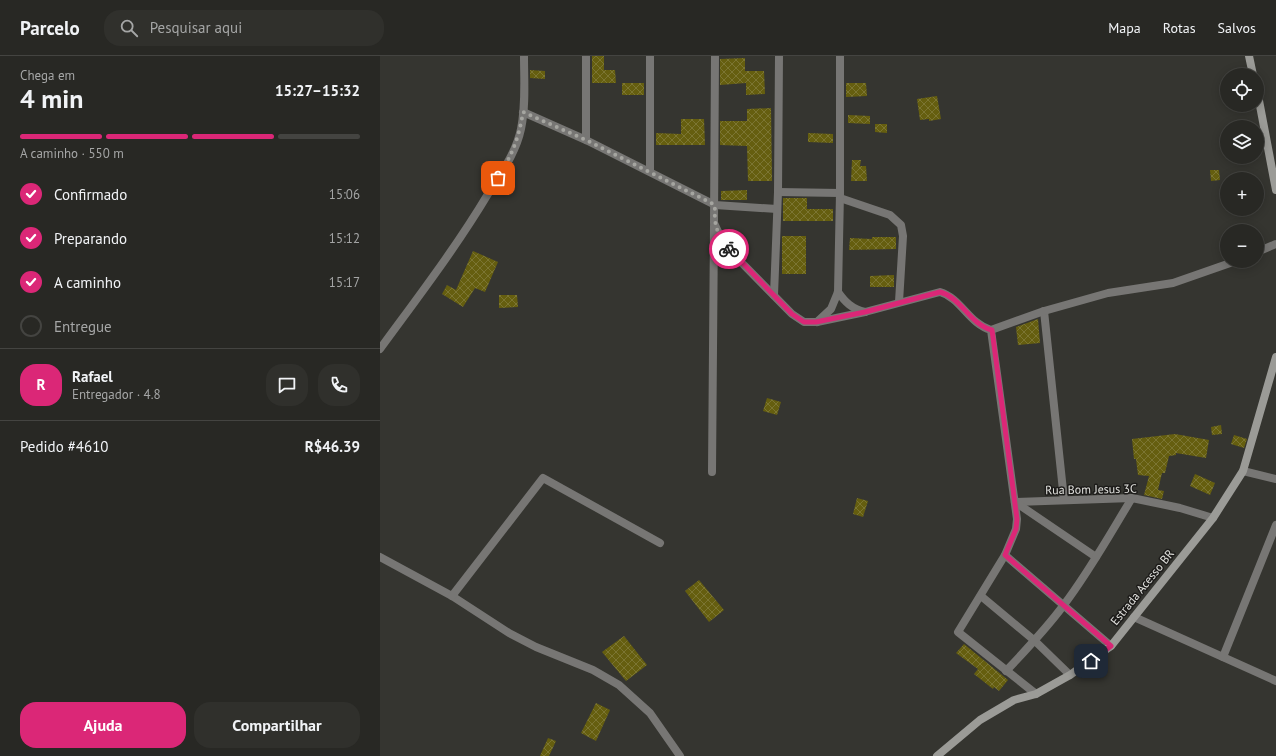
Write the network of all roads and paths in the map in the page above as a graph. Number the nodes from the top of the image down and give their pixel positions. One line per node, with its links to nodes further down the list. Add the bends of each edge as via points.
1 (524, 56): 9 (street)
2 (586, 56): 11 (street)
3 (650, 56): 12 (street)
4 (715, 56): 16 (street)
5 (779, 56): 14 (street)
6 (840, 56): 15 (street)
7 (1248, 56): 8 (street)
8 (1251, 68)
9 (523, 112): 11 (street); 29 (street, via 521,129 510,158 464,234)
10 (1261, 112): 13 (street)
11 (586, 140): 12 (street)
12 (650, 171): 16 (street)
13 (1276, 190)
14 (778, 192): 15 (street); 17 (street)
15 (840, 196): 22 (street); 24 (street, via 890,215 900,225 902,236)
16 (715, 205): 17 (street); 18 (street)
17 (777, 208): 23 (street)
18 (714, 223): 23 (street, via 735,256); 32 (street)
19 (1276, 244): 20 (street)
20 (1264, 249)
21 (1220, 266): 25 (street, via 1173,282 1108,294)
22 (838, 292): 26 (street, via 849,306); 27 (street, via 831,309)
23 (774, 295): 27 (street, via 792,314 804,322)
24 (899, 302): 26 (street); 28 (street, via 935,292 945,293 950,295 976,323)
25 (1044, 310): 28 (street); 35 (street)
26 (865, 312): 27 (street)
27 (816, 322)
28 (992, 330): 36 (street)
29 (380, 349)
30 (1276, 357): 31 (street, Estrada Acesso BR)
31 (1243, 471): 33 (street); 37 (street, Estrada Acesso BR)
32 (712, 472)
33 (1276, 479)
34 (1132, 498): 35 (street, Rua Bom Jesus 3C); 37 (street, Rua Bom Jesus 3C); 42 (street)
35 (1064, 500): 36 (street, Rua Bom Jesus 3C)
36 (1015, 502): 40 (street, via 1016,529); 42 (street)
37 (1213, 518): 46 (street, Estrada Acesso BR)
38 (1276, 525): 49 (street)
39 (660, 543): 43 (street, via 543,478)
40 (1005, 555): 44 (street); 45 (street)
41 (380, 557): 43 (street)
42 (1096, 557): 45 (street)
43 (452, 596): 54 (street, via 509,634 619,684 650,713)
44 (981, 596): 47 (street); 50 (street, via 958,632)
45 (1063, 606): 47 (street); 48 (street)
46 (1134, 617): 48 (street, Estrada Acesso BR); 49 (street)
47 (1035, 641): 50 (street); 51 (street)
48 (1111, 646): 51 (street, Estrada Acesso BR)
49 (1223, 657): 52 (street)
50 (1006, 671): 53 (street)
51 (1070, 675): 53 (street, Estrada Acesso BR)
52 (1276, 681)
53 (1036, 694): 55 (street, Estrada Acesso BR, via 1014,700 980,720)
54 (680, 756)
55 (937, 756)

